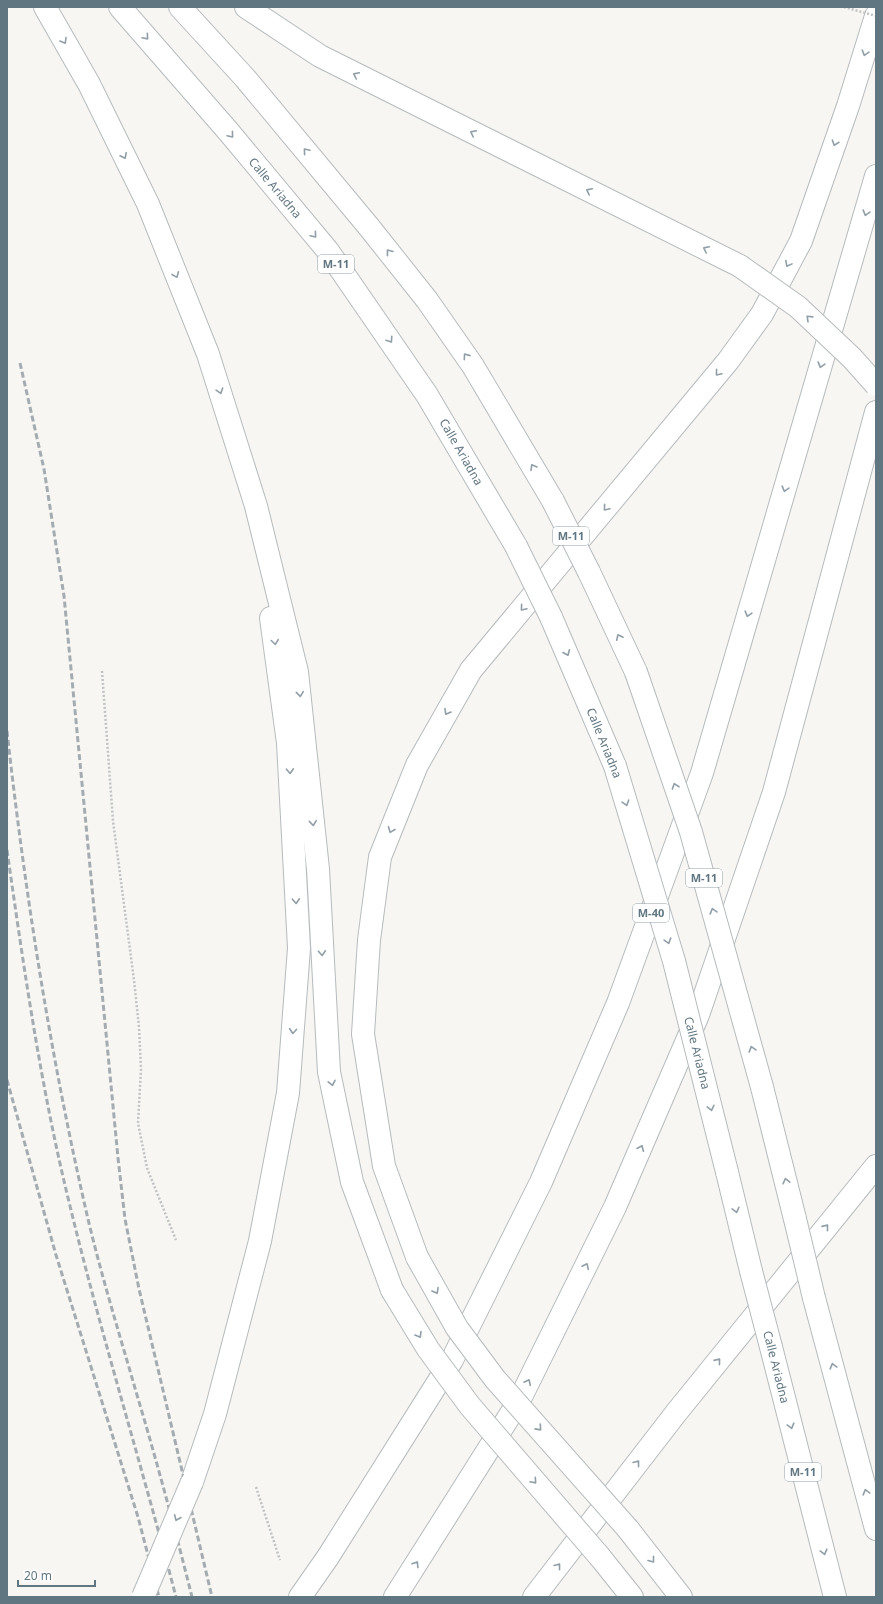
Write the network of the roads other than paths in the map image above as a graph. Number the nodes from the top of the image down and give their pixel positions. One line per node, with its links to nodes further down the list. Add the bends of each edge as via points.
1 (45, 7): 9 (highway, one-way to 9, via 89,84 148,204 208,354)
2 (120, 7): 18 (highway, Calle Ariadna / M-11, one-way to 18, bridge, via 328,251 427,395 516,546 551,617 614,766 674,961)
3 (180, 7): 11 (highway, M-11, one-way to 3, bridge, via 814,1298 762,1087 691,832 636,672 553,501 473,366 427,300 369,227 245,78)
4 (246, 7): 7 (highway, one-way to 4, bridge, via 852,358 798,307 740,266 320,56)
5 (876, 16): 17 (highway, one-way to 17, bridge, via 801,241 762,314 728,361 471,670 417,765 380,857 369,940 362,1034 384,1166 417,1257 457,1328 495,1379 628,1529)
6 (876, 176): 13 (highway, M-40, one-way to 13, via 702,773 618,1003 541,1182 452,1360)
7 (876, 385)
8 (876, 412): 14 (highway, one-way to 8, via 519,1401 615,1207 698,1016 774,792)
9 (256, 506): 12 (highway, one-way to 12, bridge, via 288,743 299,948 288,1093 260,1241 215,1414 192,1482); 16 (highway, one-way to 16, bridge, via 297,672 318,869 329,1072 352,1182 392,1290 428,1350 470,1406)
10 (876, 1166): 15 (highway, one-way to 10, via 676,1413)
11 (876, 1530)
12 (143, 1597)
13 (300, 1597)
14 (395, 1597)
15 (534, 1597)
16 (632, 1597)
17 (681, 1597)
18 (835, 1597)

